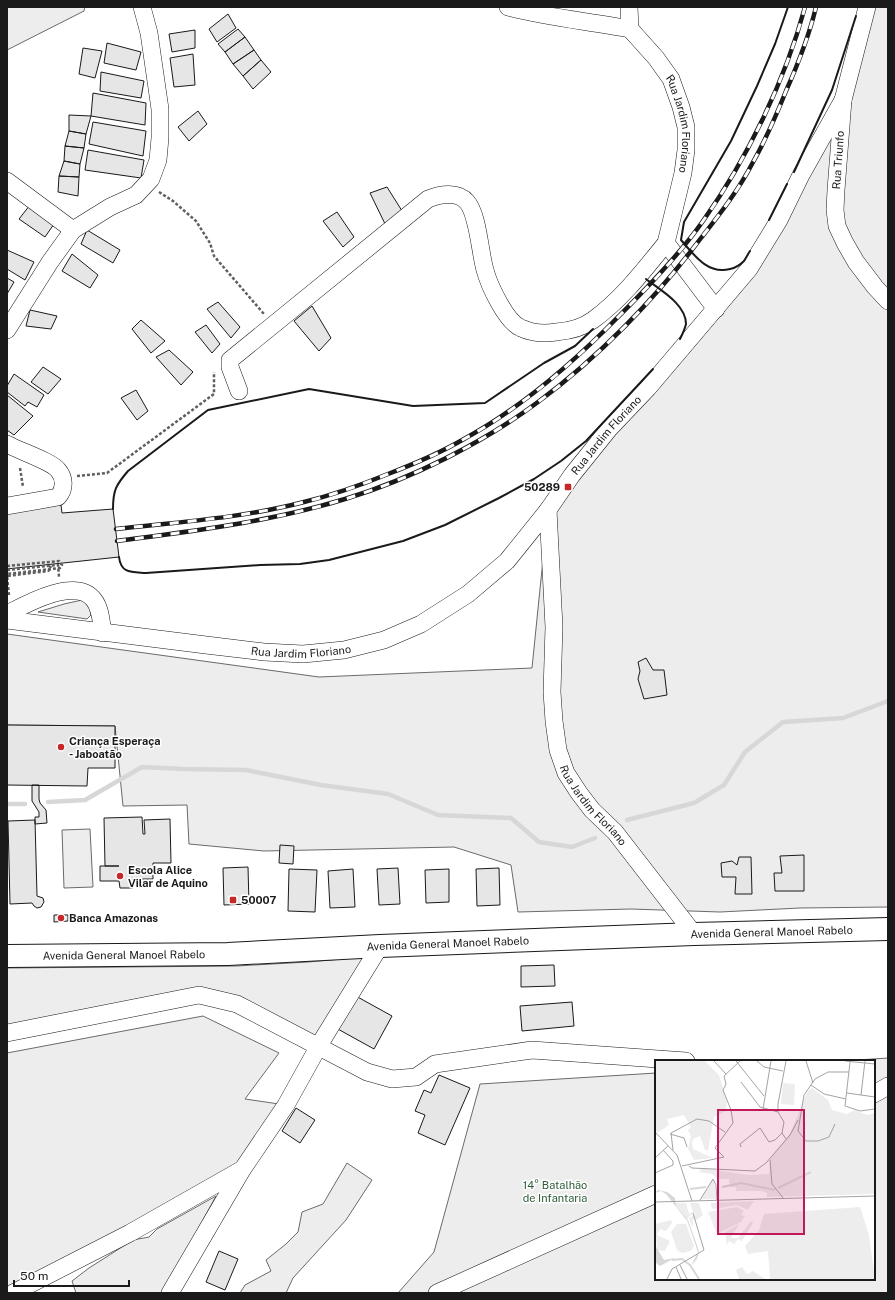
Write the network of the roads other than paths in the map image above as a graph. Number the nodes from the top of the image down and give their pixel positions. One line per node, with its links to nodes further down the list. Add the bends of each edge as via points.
1 (142, 7): 8 (street, via 149,33 160,109 158,160 151,179 136,195 110,207)
2 (508, 7): 5 (street, via 551,17)
3 (629, 7): 5 (street)
4 (867, 7): 6 (street, Rua Triunfo)
5 (630, 29): 9 (street, Rua Jardim Floriano, via 671,79 686,127 683,173)
6 (843, 100): 10 (street, Rua Triunfo, via 835,210 837,226 856,262); 11 (street, Rua Jardim Floriano, via 779,220 749,269)
7 (7, 181): 8 (street)
8 (73, 230): 12 (street)
9 (666, 243): 11 (street); 13 (street, via 616,301 592,321 573,330 535,333 519,328 506,314 495,295 485,271 468,202 460,196 437,195 230,360)
10 (888, 301)
11 (716, 309): 16 (street, Rua Jardim Floriano, via 609,429)
12 (7, 330)
13 (239, 391)
14 (12, 447): 15 (street, via 58,470 63,487 58,497)
15 (7, 506)
16 (548, 510): 18 (street, Rua Jardim Floriano, via 506,561 468,594 421,624 384,640 344,650 303,654 264,652); 20 (street, Rua Jardim Floriano, via 554,627 552,692 558,750 566,773 579,794 615,832)
17 (10, 615): 18 (street, Rua Jardim Floriano); 18 (street, via 59,591 78,591 93,598 99,611)
18 (103, 633)
19 (888, 929): 20 (main road, Avenida General Manoel Rabelo)
20 (694, 934): 21 (main road, Avenida General Manoel Rabelo)
21 (380, 946): 22 (main road, Avenida General Manoel Rabelo, via 228,954); 24 (street)
22 (7, 956)
23 (7, 1033): 24 (street, via 199,995 237,1004)
24 (318, 1046): 25 (street, via 367,1072 392,1079 416,1077 435,1064 532,1050); 28 (street, via 286,1105)
25 (672, 1060)
26 (888, 1086): 27 (street)
27 (875, 1093)
28 (242, 1170): 30 (street); 31 (street)
29 (655, 1194): 32 (street)
30 (13, 1293)
31 (170, 1293)
32 (437, 1293)

